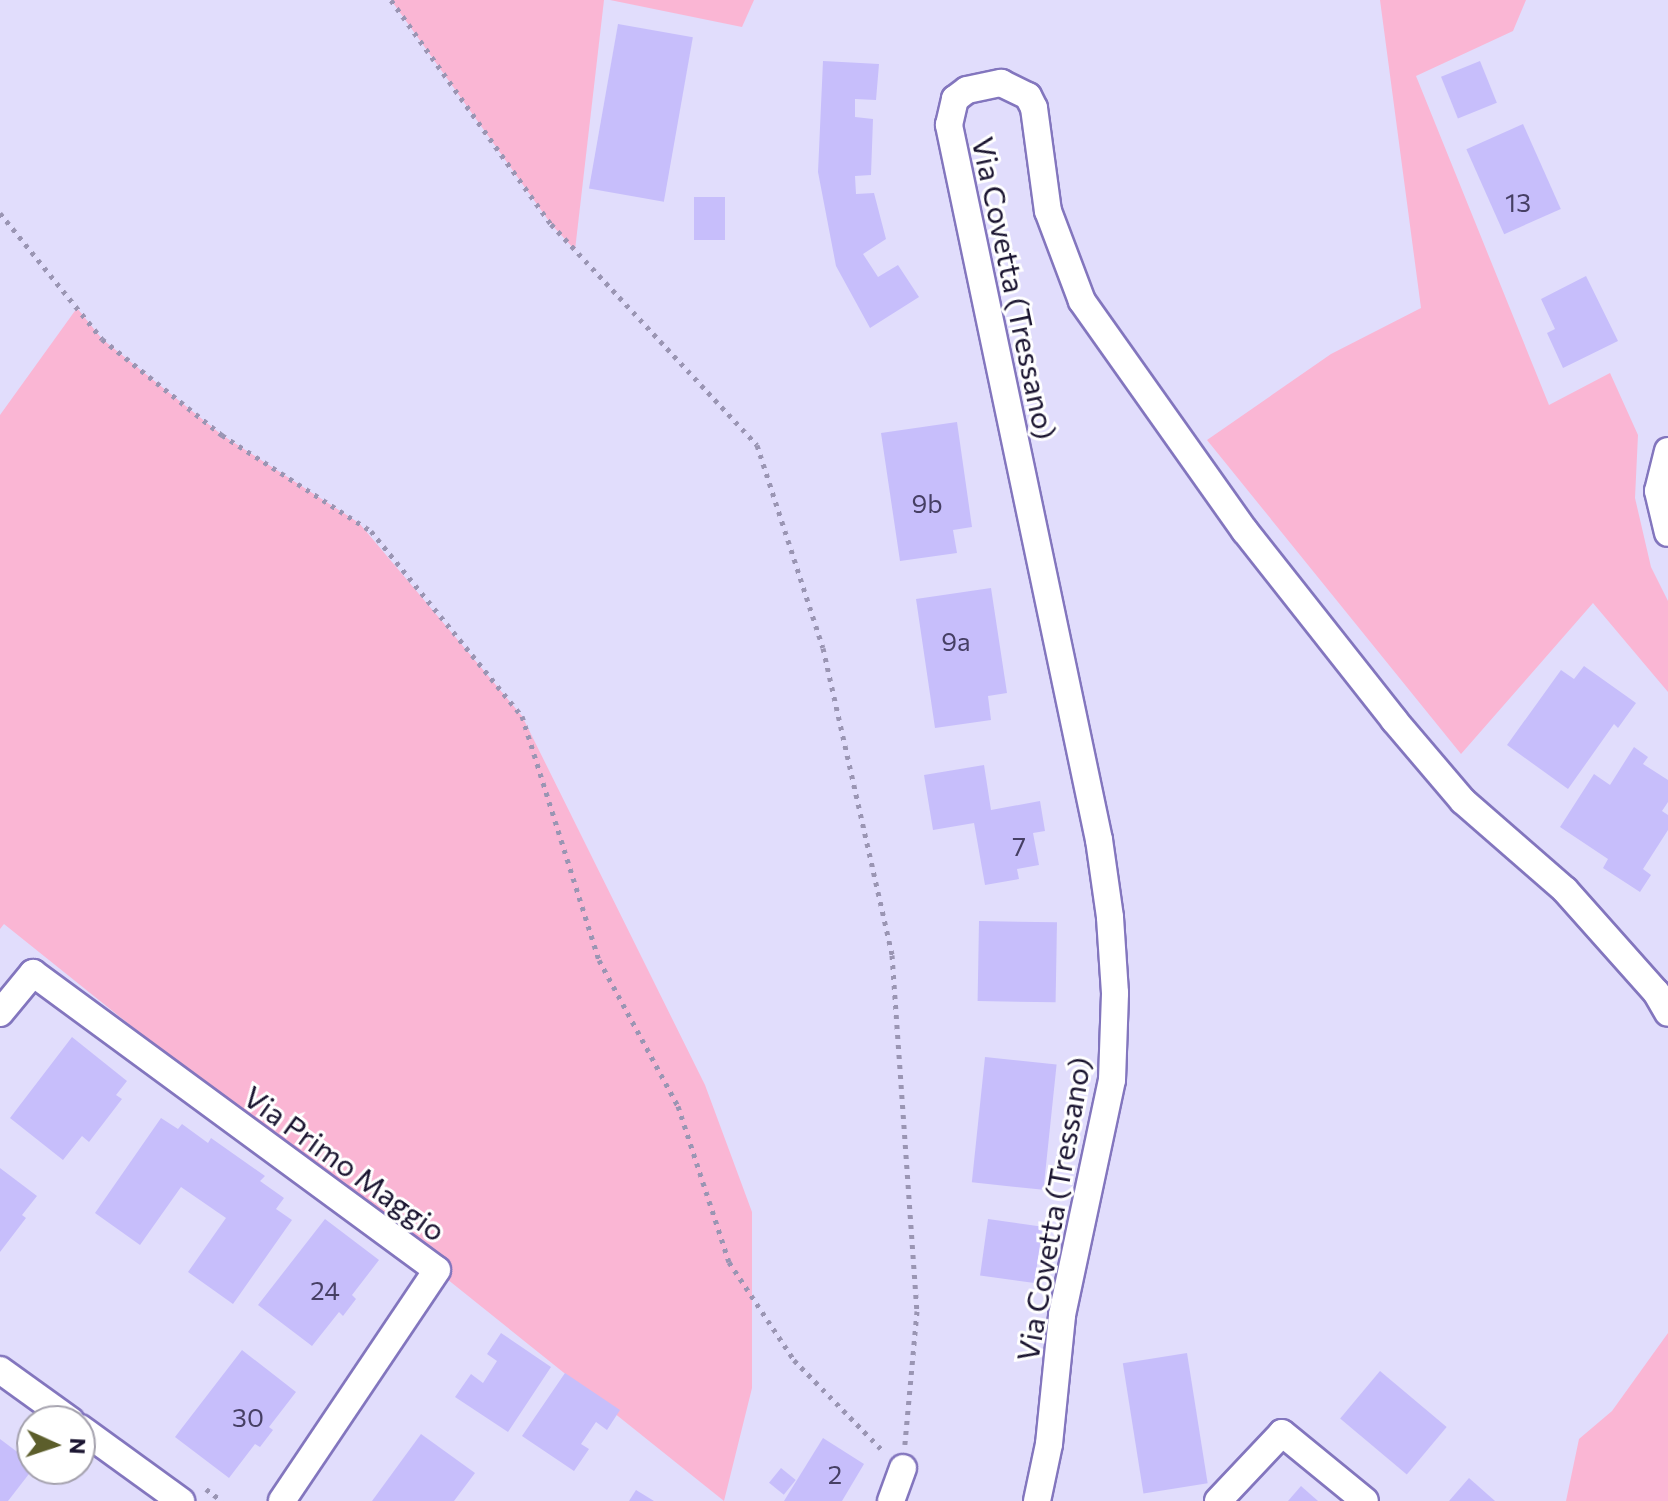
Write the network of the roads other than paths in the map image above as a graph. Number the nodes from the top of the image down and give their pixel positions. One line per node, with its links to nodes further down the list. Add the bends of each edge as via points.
1 (1668, 451): 2 (street, via 1658,491)
2 (1668, 533)
3 (0, 1013): 10 (street, Via Primo Maggio, via 33,973 437,1270)
4 (1668, 1013): 12 (street, Via Covetta (Tressano), via 1656,992 1565,890 1463,801 1394,720 1245,531 1082,301 1048,211 1028,96 1001,83 967,90 955,99 949,125 1099,840 1115,993 1112,1080 1062,1315 1049,1444)
5 (0, 1370): 6 (street)
6 (49, 1405)
7 (96, 1440): 9 (street)
8 (903, 1468): 11 (street)
9 (181, 1501)
10 (282, 1501)
11 (891, 1501)
12 (1037, 1501)
13 (1218, 1501): 14 (street, via 1282,1433)
14 (1365, 1501)

